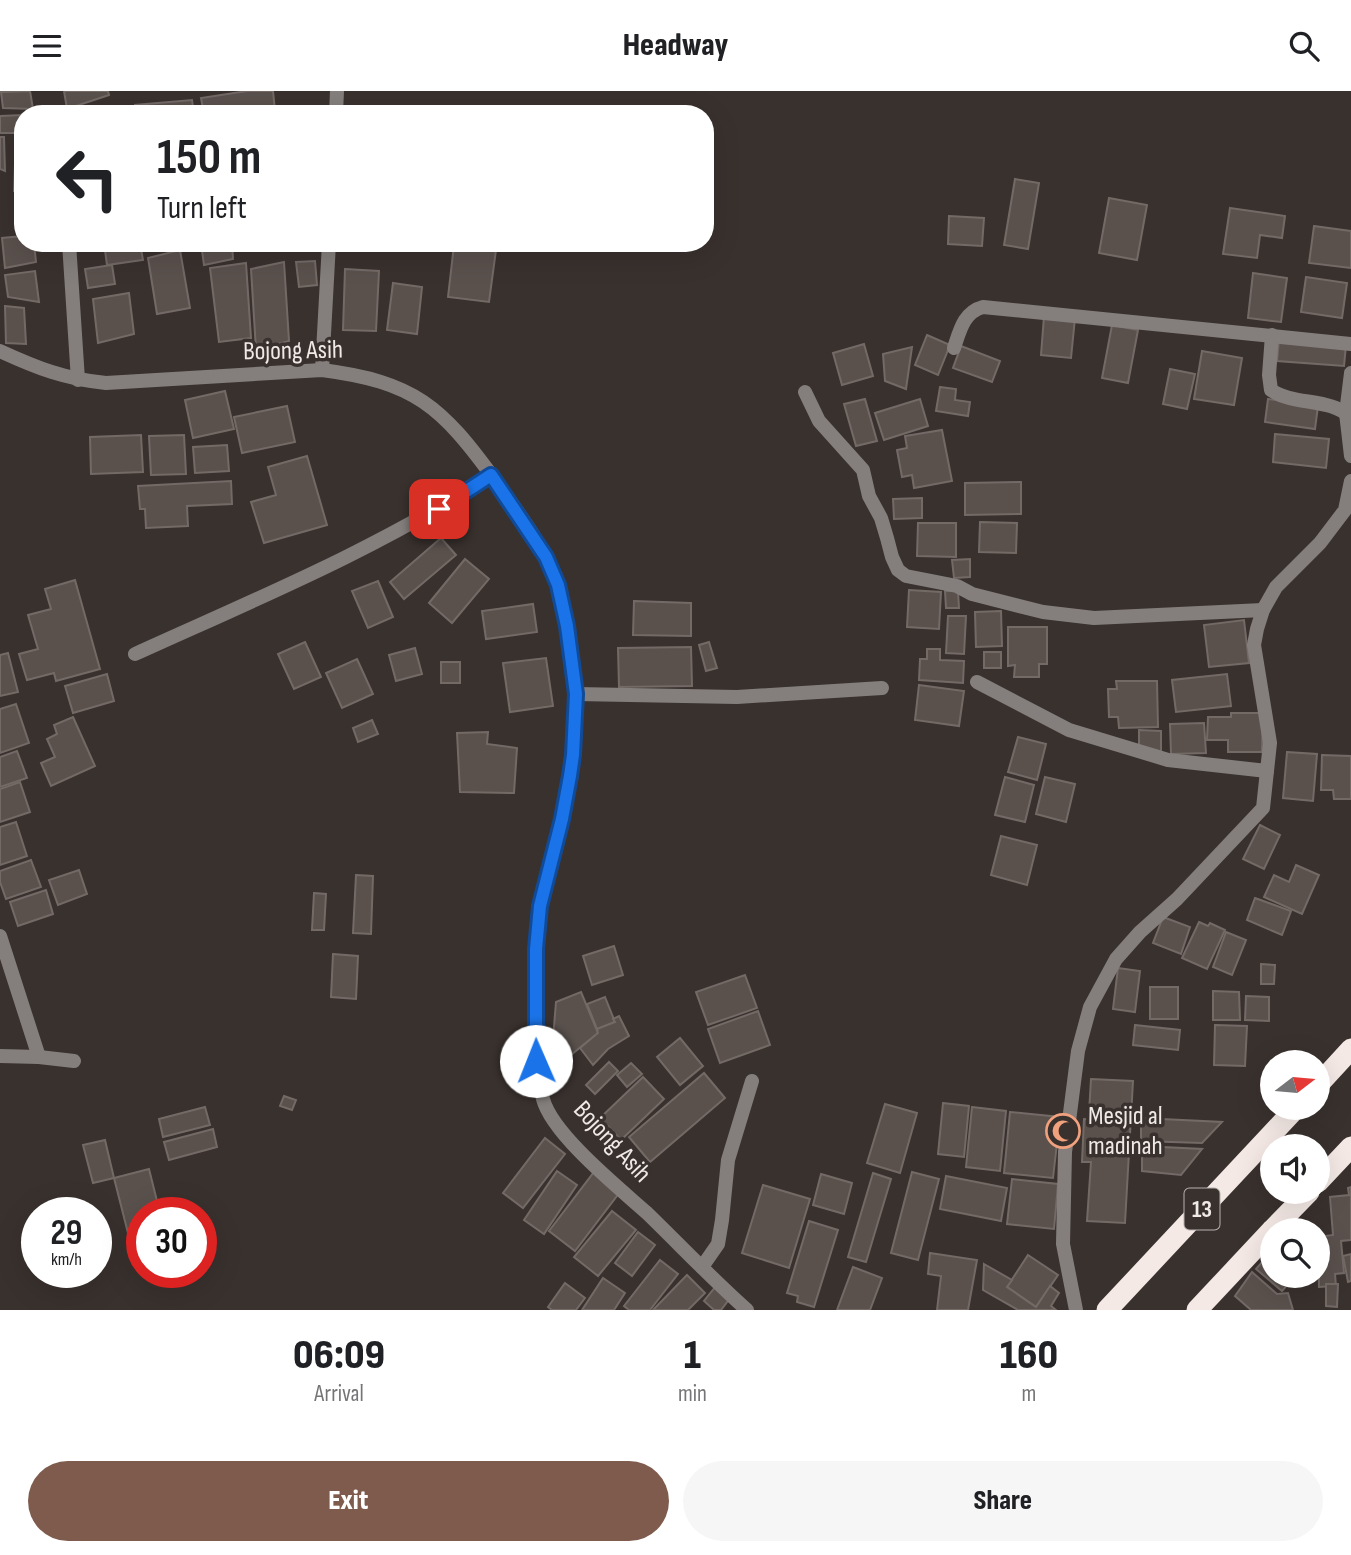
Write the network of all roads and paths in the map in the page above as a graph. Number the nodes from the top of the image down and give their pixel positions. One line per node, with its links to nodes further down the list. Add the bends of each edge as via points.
1 (70, 252): 9 (street)
2 (329, 252): 7 (street)
3 (1272, 335): 4 (street); 5 (street, via 983,307 962,323); 11 (street, via 1272,390)
4 (1351, 344)
5 (954, 348)
6 (0, 351): 9 (street, Bojong Asih)
7 (322, 370): 9 (street, Bojong Asih, via 138,382); 13 (street, Bojong Asih, via 382,381 410,392 464,440)
8 (1351, 373): 11 (street)
9 (78, 380)
10 (805, 392): 15 (street, via 819,421 863,470 892,557 906,576 1067,616)
11 (1349, 416): 12 (street)
12 (1351, 456)
13 (491, 475): 16 (street, via 365,549); 19 (street, Bojong Asih, via 546,557 558,585)
14 (1351, 481): 15 (street, via 1345,510 1276,587)
15 (1263, 610): 20 (street, via 1254,645 1270,743)
16 (135, 654)
17 (977, 682): 20 (street, via 1069,730 1168,760)
18 (882, 688): 19 (street, via 737,698)
19 (576, 694): 34 (street, Bojong Asih, via 573,755 540,906 536,949 536,1061 543,1102 564,1134 603,1175)
20 (1266, 771): 36 (street, via 1264,808 1116,959 1090,1007 1078,1051 1065,1152 1063,1244)
21 (0, 936): 24 (street)
22 (1351, 1049): 26 (highway)
23 (0, 1056): 24 (street)
24 (39, 1057): 25 (street)
25 (74, 1061)
26 (1330, 1072)
27 (752, 1081): 34 (street, via 728,1160 718,1244)
28 (1285, 1120): 37 (highway, 13)
29 (1351, 1147): 30 (highway)
30 (1330, 1169)
31 (1297, 1204): 32 (highway, 13)
32 (1284, 1218)
33 (1260, 1243): 38 (highway, 13)
34 (702, 1267): 35 (street, Bojong Asih)
35 (747, 1310)
36 (1076, 1310)
37 (1107, 1310)
38 (1197, 1310)

